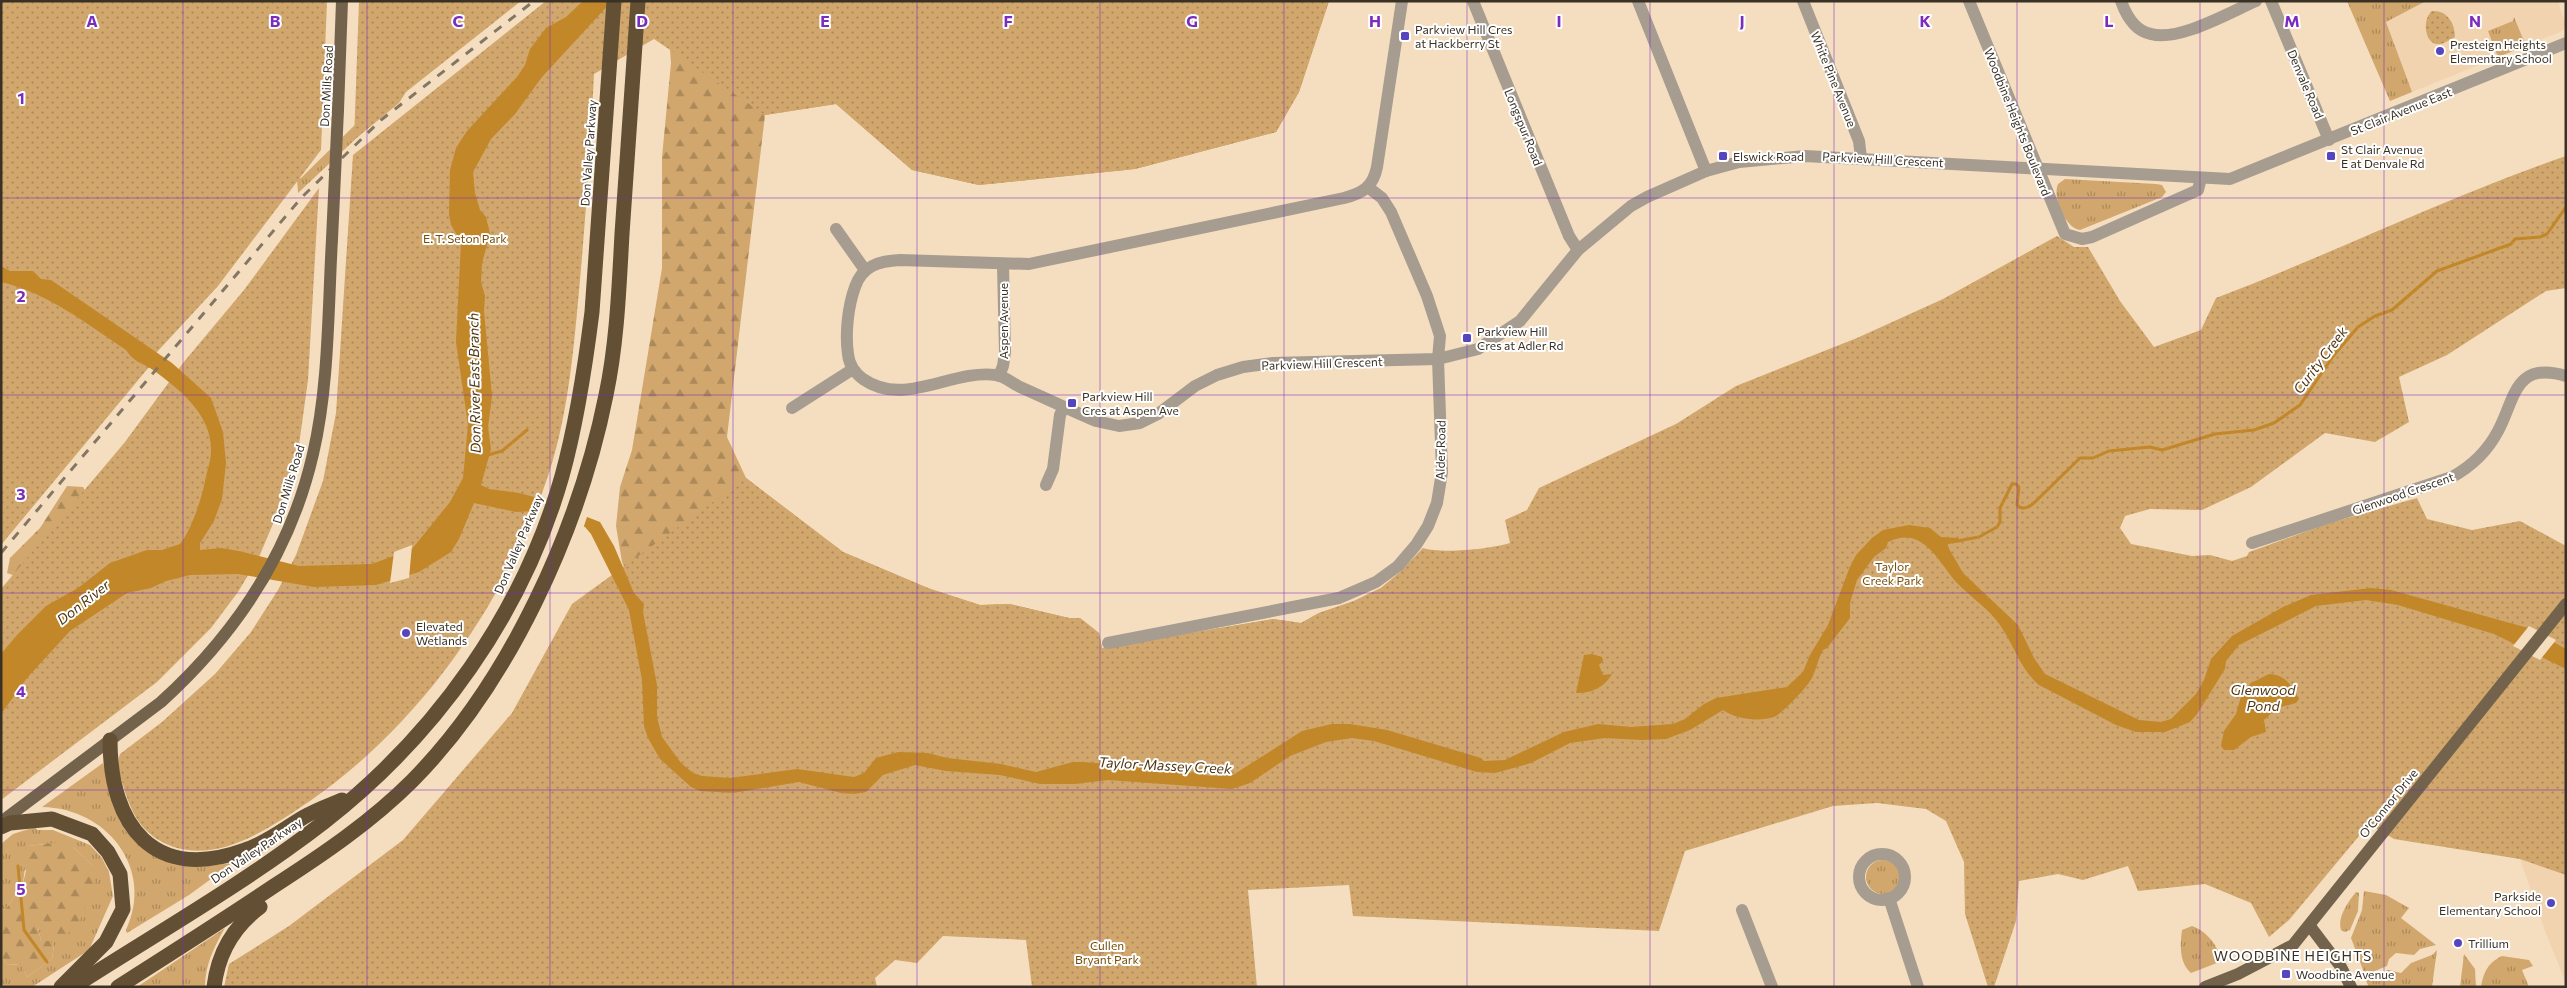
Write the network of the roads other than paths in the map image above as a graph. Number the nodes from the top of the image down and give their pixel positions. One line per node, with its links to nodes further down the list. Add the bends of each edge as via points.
1 (342, 1): 34 (main road, Don Mills Road, bridge, via 332,239 319,421 311,462 288,532 248,606 185,681)
2 (614, 1): 35 (highway, Don Valley Parkway, via 592,312 577,412 561,478 516,591 477,659 446,702 394,762)
3 (638, 1): 38 (highway, via 607,392 582,486 558,554 526,621 494,677 456,729 412,781)
4 (1402, 1): 19 (street, via 1377,167)
5 (1473, 1): 21 (street, Longspur Road, via 1569,236)
6 (1638, 1): 16 (street)
7 (1803, 1): 14 (street, White Pine Avenue, via 1860,141)
8 (1969, 1): 15 (street, Woodbine Heights Boulevard)
9 (2121, 1): 10 (street, via 2136,27 2150,34 2163,35 2180,33)
10 (2256, 1)
11 (2271, 1): 13 (street, Denvale Road)
12 (2566, 43): 13 (street, St Clair Avenue East)
13 (2329, 140): 17 (street, St Clair Avenue East)
14 (1861, 158): 15 (street, Parkview Hill Crescent); 16 (street, Parkview Hill Crescent, via 1774,157)
15 (2037, 167): 18 (street, Parkview Hill Crescent); 18 (street, Woodbine Heights Boulevard, via 2060,227 2073,238 2092,237 2198,190)
16 (1706, 171): 21 (street, Parkview Hill Crescent, via 1631,206)
17 (2236, 177): 18 (street, Parkview Hill Crescent)
18 (2201, 178)
19 (1369, 188): 22 (street, via 1344,198 1029,264); 24 (street, Alder Road, via 1382,198 1391,212 1426,296 1440,336)
20 (836, 228): 23 (street)
21 (1578, 250): 24 (street, Parkview Hill Crescent, via 1520,320 1478,349)
22 (1003, 265): 23 (street, via 888,260); 26 (street, Aspen Avenue, via 1005,352)
23 (865, 270): 25 (street, via 854,288 847,332 849,360)
24 (1438, 360): 28 (street, Parkview Hill Crescent, via 1273,363 1243,367 1203,382 1158,414 1131,425 1108,425); 33 (street, Alder Road, via 1442,472 1437,503 1428,526 1398,566 1376,582 1339,598)
25 (853, 369): 26 (street, Parkview Hill Crescent, via 868,382 895,391 966,376); 29 (street)
26 (999, 376): 28 (street, Parkview Hill Crescent)
27 (2566, 376): 31 (street, Glenwood Crescent, via 2542,374 2525,380 2514,391 2489,447 2452,477)
28 (1064, 407): 30 (street, via 1060,415 1053,469)
29 (792, 408)
30 (1046, 485)
31 (2252, 543)
32 (2566, 604): 41 (main road, O'Connor Drive)
33 (1108, 643)
34 (110, 740): 35 (highway, via 113,775 129,825 150,846 179,858 208,860 245,850); 36 (main road, Don Mills Road)
35 (362, 790): 43 (highway, Don Valley Parkway, via 284,851)
36 (1, 822)
37 (1, 827): 42 (highway, via 10,822 52,819 92,834 108,852 120,874 123,909 106,942)
38 (330, 849): 44 (highway); 45 (highway, via 290,886 246,918 224,949 216,968)
39 (1890, 898): 47 (street)
40 (1742, 910): 46 (street)
41 (2310, 926): 48 (main road, O'Connor Drive, via 2293,945 2275,956); 49 (main road, via 2341,967)
42 (61, 987)
43 (72, 987)
44 (118, 987)
45 (214, 987)
46 (1772, 987)
47 (1918, 987)
48 (2206, 987)
49 (2351, 987)

